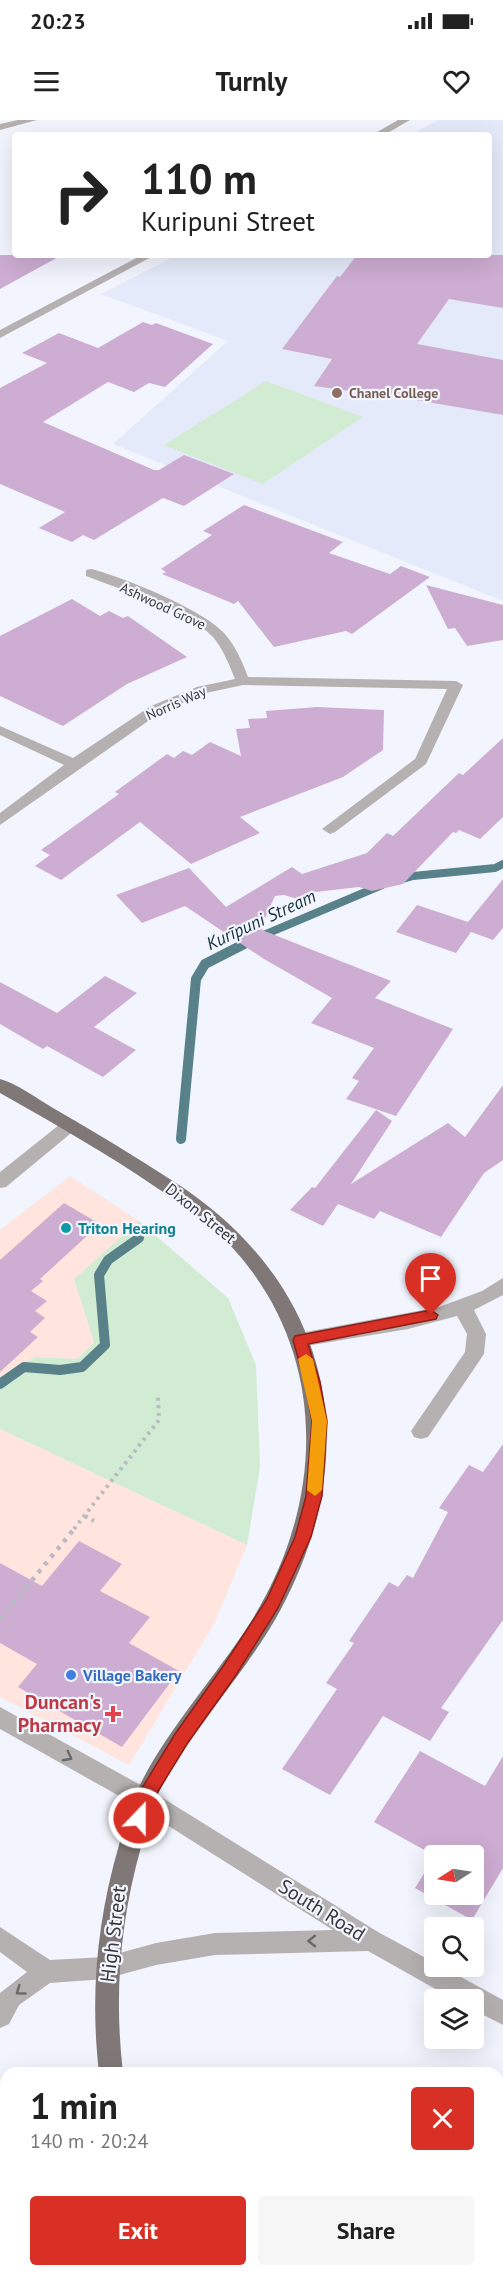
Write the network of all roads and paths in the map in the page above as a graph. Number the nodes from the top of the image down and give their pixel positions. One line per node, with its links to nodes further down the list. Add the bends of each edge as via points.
1 (32, 120): 3 (street)
2 (405, 120): 4 (street)
3 (0, 127)
4 (383, 132)
5 (144, 258): 6 (street)
6 (0, 334)
7 (91, 573): 8 (street, Ashwood Grove, via 213,630 231,654)
8 (243, 681): 10 (street, Norris Way, via 202,690 156,709); 12 (street, Norris Way, via 456,685 421,761)
9 (0, 730): 10 (street)
10 (74, 764): 11 (street, Norris Way)
11 (0, 820)
12 (330, 829)
13 (0, 1085): 14 (main road, Dixon Street)
14 (70, 1125): 15 (street); 18 (main road, Dixon Street, via 146,1171 225,1228 274,1289)
15 (0, 1182)
16 (503, 1285): 17 (street, via 489,1296)
17 (461, 1307): 18 (street); 20 (street, via 478,1329 479,1341)
18 (300, 1340): 25 (main road, Dixon Street, via 313,1382 319,1421 314,1496 303,1537 273,1603)
19 (158, 1396): 21 (path, via 159,1420)
20 (421, 1431)
21 (85, 1516): 22 (path); 23 (path)
22 (94, 1521)
23 (0, 1619)
24 (0, 1717): 25 (street, South Road, one-way to 25)
25 (145, 1799): 27 (street, South Road); 28 (main road, High Street, via 120,1876)
26 (0, 1938): 29 (street)
27 (370, 1940): 28 (street, one-way to 28, via 215,1944); 30 (street, South Road)
28 (105, 1968): 29 (street); 32 (main road, High Street)
29 (46, 1972): 31 (street, one-way to 31, via 11,1997)
30 (503, 2013)
31 (0, 2016)
32 (110, 2067)

